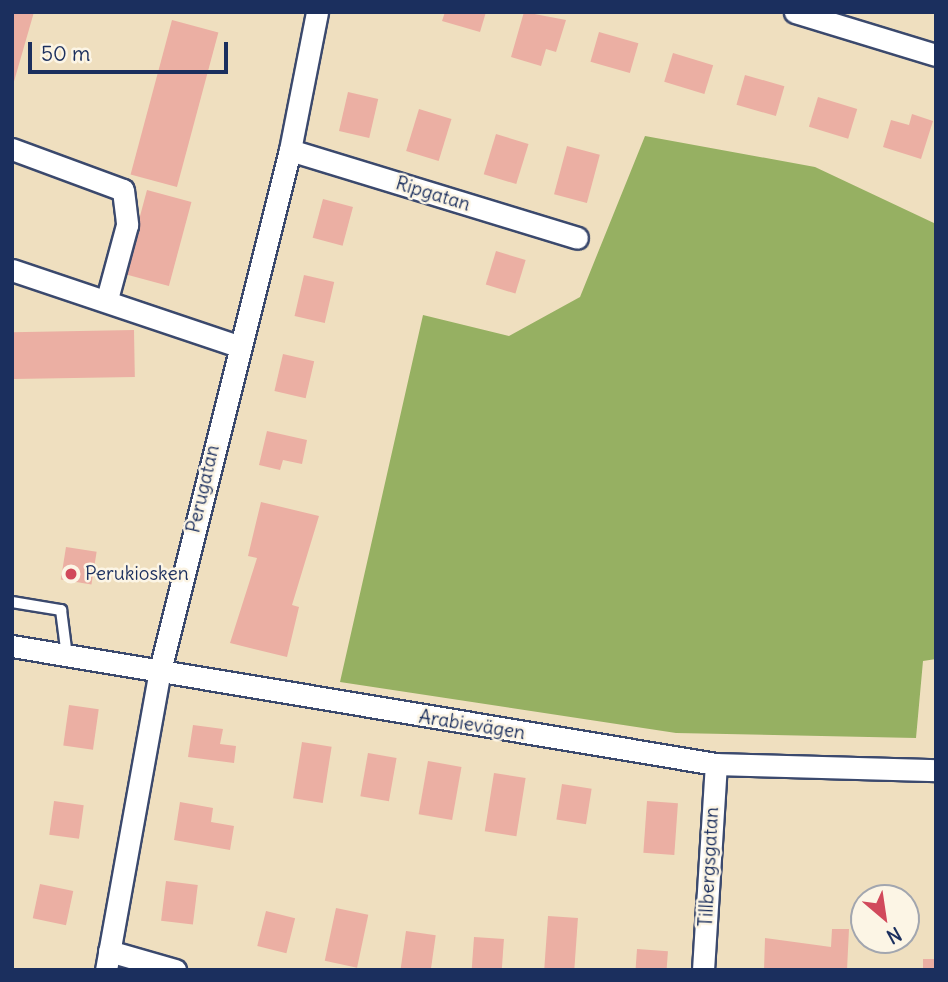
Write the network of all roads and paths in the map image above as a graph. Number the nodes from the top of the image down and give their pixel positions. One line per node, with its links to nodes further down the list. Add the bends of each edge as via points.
1 (317, 12): 5 (street, Perugatan)
2 (795, 12): 3 (street)
3 (936, 55)
4 (12, 149): 8 (street, via 123,190 127,225)
5 (290, 149): 6 (street, Ripgatan); 9 (street, Perugatan)
6 (577, 238)
7 (12, 270): 8 (street)
8 (107, 299): 9 (street)
9 (237, 346): 13 (street, Perugatan)
10 (12, 602): 12 (lane, via 61,610)
11 (12, 646): 12 (street, Arabievägen)
12 (66, 656): 13 (street, Arabievägen)
13 (159, 674): 14 (street, Arabievägen); 16 (street, Perugatan)
14 (716, 764): 15 (street, Arabievägen); 18 (street, Tillbergsgatan)
15 (936, 770)
16 (108, 960): 17 (street)
17 (175, 970)
18 (703, 970)

